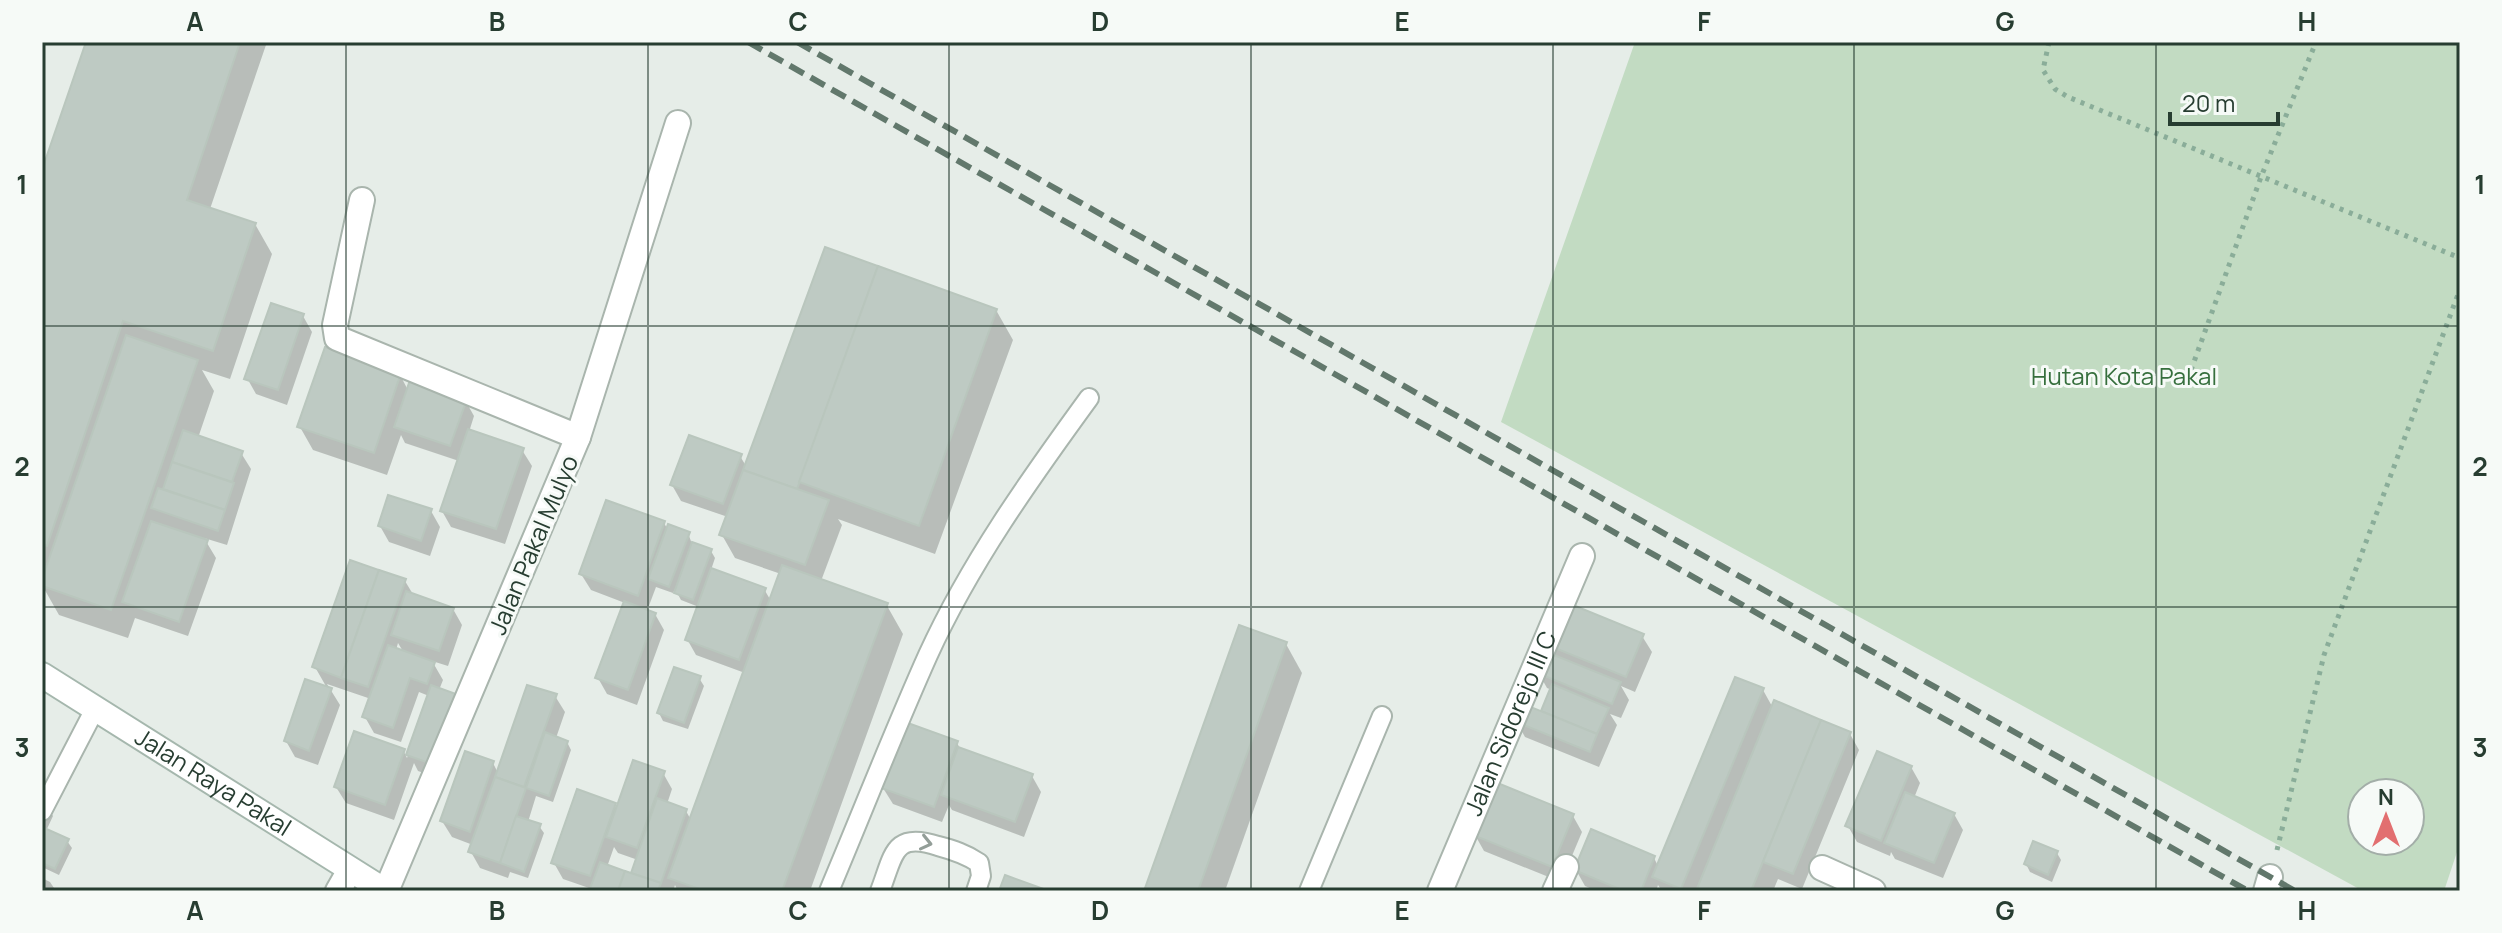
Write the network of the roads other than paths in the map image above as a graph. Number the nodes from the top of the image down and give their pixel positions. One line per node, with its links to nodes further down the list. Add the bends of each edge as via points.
1 (678, 123): 4 (street)
2 (362, 200): 4 (street, Jalan Pakal Mulyo, via 335,325 337,338)
3 (1089, 398): 14 (lane, via 991,540 929,653)
4 (578, 437): 13 (street, Jalan Pakal Mulyo)
5 (1582, 556): 18 (street, Jalan Sidorejo III C)
6 (42, 675): 7 (street, Jalan Raya Pakal)
7 (96, 707): 9 (lane); 12 (street, Jalan Raya Pakal)
8 (1382, 716): 17 (lane)
9 (42, 811)
10 (1566, 867): 19 (street)
11 (1822, 868): 20 (street)
12 (344, 881): 13 (street, Jalan Raya Pakal)
13 (386, 891)
14 (829, 891)
15 (880, 891): 16 (lane, one-way to 16, via 895,852 917,839 979,863)
16 (976, 891)
17 (1309, 891)
18 (1440, 891)
19 (1555, 891)
20 (1873, 891)

